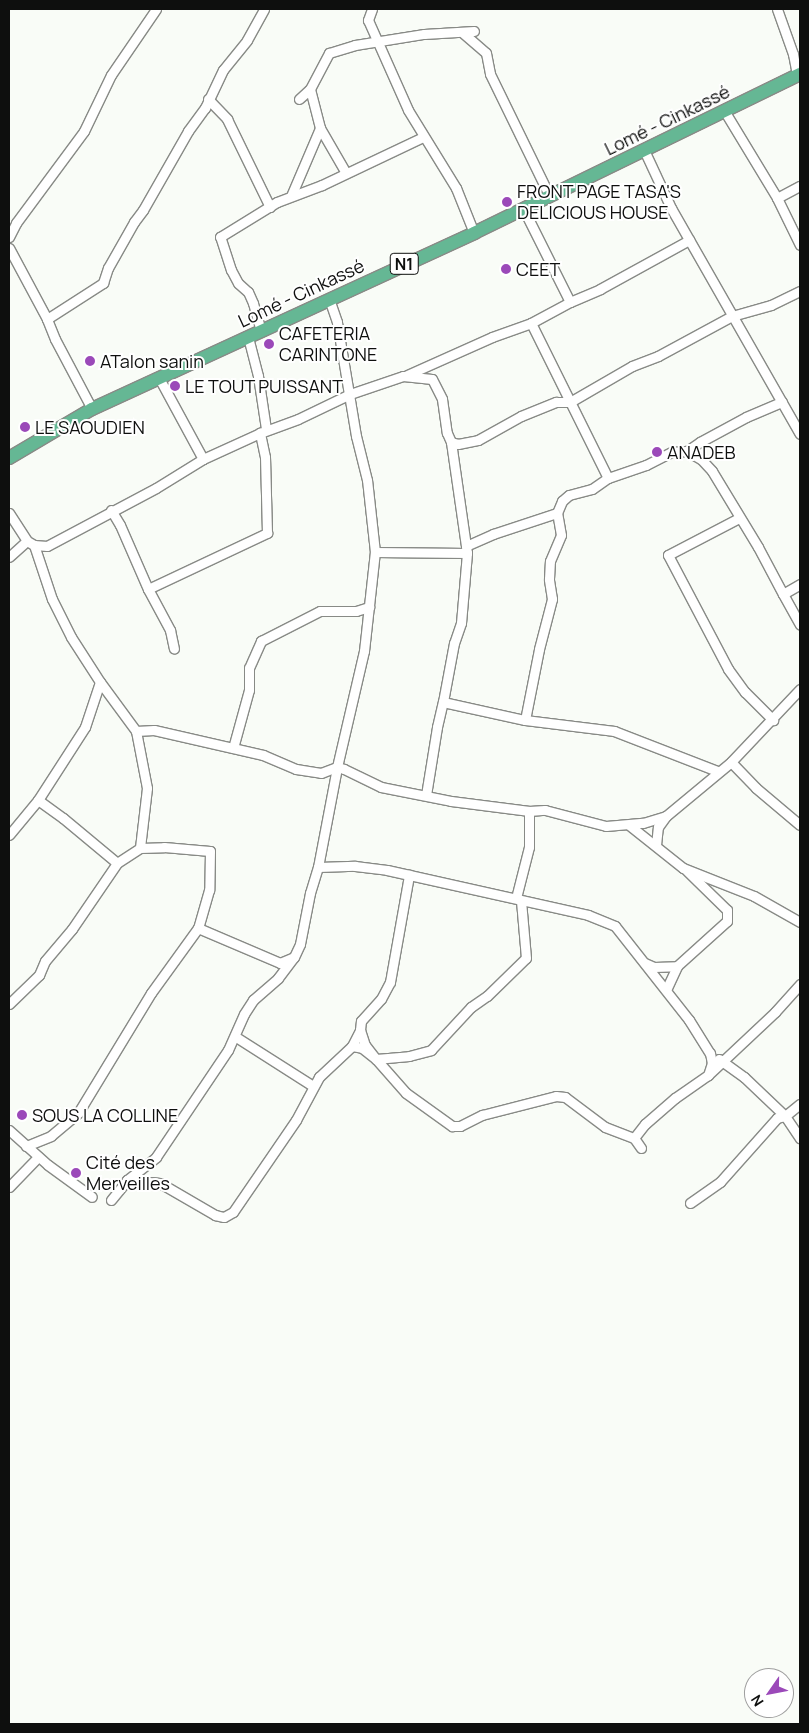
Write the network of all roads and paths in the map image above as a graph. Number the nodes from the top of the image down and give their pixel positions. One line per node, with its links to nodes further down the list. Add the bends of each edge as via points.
1 (156, 9): 24 (street, via 112,75 84,131)
2 (264, 9): 10 (street, via 247,40 223,70)
3 (372, 9): 7 (street, via 368,20)
4 (777, 9): 8 (street)
5 (474, 31): 6 (street)
6 (463, 33): 7 (street, via 424,34); 18 (street, via 486,53 490,74)
7 (379, 42): 9 (street, via 329,53); 14 (street)
8 (798, 74): 12 (highway, Lomé - Cinkassé / N1)
9 (310, 89): 11 (street); 13 (street)
10 (208, 99): 21 (street, via 227,119); 32 (street, via 114,258 103,283)
11 (299, 99)
12 (725, 112): 15 (highway, Lomé - Cinkassé / N1); 20 (street)
13 (320, 128): 16 (street); 19 (street)
14 (423, 137): 16 (street); 23 (street, via 456,188)
15 (644, 150): 18 (highway, Lomé - Cinkassé / N1); 25 (street)
16 (346, 173): 19 (street)
17 (800, 186): 20 (street)
18 (548, 195): 22 (highway, Lomé - Cinkassé / N1)
19 (291, 196): 21 (street)
20 (777, 198): 26 (street)
21 (270, 207): 34 (street, via 220,237 238,284 254,303)
22 (523, 208): 23 (highway, Lomé - Cinkassé / N1); 30 (street)
23 (474, 233): 29 (highway, Lomé - Cinkassé / N1)
24 (9, 237)
25 (689, 240): 30 (street); 31 (street)
26 (800, 245)
27 (9, 248): 32 (street)
28 (800, 291): 31 (street, via 771,305)
29 (329, 299): 34 (highway, Lomé - Cinkassé / N1); 38 (street, via 337,322)
30 (570, 302): 33 (street)
31 (732, 316): 39 (street, via 658,356 632,366); 40 (street)
32 (47, 318): 41 (street)
33 (531, 323): 36 (street); 39 (street)
34 (261, 330): 35 (highway, Lomé - Cinkassé / N1)
35 (248, 337): 37 (highway, Lomé - Cinkassé / N1); 42 (street)
36 (403, 376): 38 (street); 44 (street, via 432,379 442,399)
37 (159, 378): 41 (highway, Lomé - Cinkassé / N1); 47 (street)
38 (350, 394): 42 (street, via 298,419); 55 (street, via 367,480)
39 (570, 402): 44 (street, via 556,402 521,416 478,440 458,444); 48 (street)
40 (782, 402): 43 (street); 45 (street, via 746,417)
41 (92, 409): 46 (highway, Lomé - Cinkassé / N1)
42 (263, 431): 47 (street); 58 (street, via 267,533)
43 (800, 434)
44 (451, 442): 54 (street)
45 (687, 451): 48 (street, via 672,452); 52 (street, via 712,471)
46 (9, 456)
47 (203, 459): 49 (street, via 156,488)
48 (608, 478): 51 (street, via 592,489 569,495 562,500)
49 (111, 510): 53 (street, via 47,546); 58 (street)
50 (9, 513): 53 (street)
51 (557, 513): 54 (street, via 493,534); 66 (street, via 561,535 550,561 552,599)
52 (739, 518): 59 (street); 67 (street, via 668,555 728,669)
53 (31, 543): 56 (street); 63 (street, via 64,624)
54 (466, 550): 55 (street); 65 (street, via 461,623)
55 (375, 552): 60 (street)
56 (9, 557)
57 (800, 584): 59 (street)
58 (148, 589): 62 (street, via 170,630)
59 (783, 594): 61 (street)
60 (370, 607): 69 (street, via 356,611 320,611 262,641 249,668 250,690); 71 (street, via 364,651)
61 (800, 625)
62 (174, 649)
63 (100, 682): 68 (street); 74 (street, via 85,726)
64 (800, 689): 67 (street)
65 (443, 702): 66 (street); 73 (street)
66 (525, 720): 72 (street, via 614,731)
67 (773, 720): 70 (street)
68 (136, 731): 69 (street, via 154,730); 81 (street, via 147,788)
69 (233, 748): 71 (street, via 304,770 321,773)
70 (731, 762): 72 (street); 77 (street)
71 (337, 767): 73 (street, via 381,787); 83 (street)
72 (717, 771): 76 (street)
73 (426, 795): 75 (street)
74 (38, 800): 79 (street); 82 (street)
75 (530, 811): 78 (street, via 545,810 606,826); 86 (street, via 530,847)
76 (666, 816): 78 (street); 80 (street, via 658,827)
77 (800, 825)
78 (629, 826): 80 (street)
79 (9, 834)
80 (656, 845): 84 (street)
81 (140, 848): 82 (street); 88 (street, via 210,851 209,890)
82 (117, 864): 94 (street, via 72,929 45,961 39,975)
83 (318, 867): 85 (street, via 355,866); 89 (street)
84 (683, 868): 87 (street, via 754,896); 91 (street, via 727,910 727,921)
85 (409, 875): 86 (street); 95 (street, via 390,982 381,999 361,1021)
86 (518, 900): 90 (street, via 588,915 615,926); 99 (street, via 526,958 471,1007 432,1050)
87 (800, 922)
88 (198, 928): 89 (street, via 280,963); 108 (street, via 151,993 78,1113 51,1136)
89 (294, 957): 96 (street, via 278,978 253,1000)
90 (642, 962): 91 (street, via 654,967); 93 (street)
91 (677, 966): 93 (street)
92 (800, 984): 100 (street)
93 (666, 990): 98 (street)
94 (9, 1004)
95 (360, 1030): 97 (street); 99 (street, via 365,1045)
96 (236, 1037): 102 (street); 111 (street, via 156,1157)
97 (352, 1046): 99 (street, via 362,1048); 102 (street)
98 (710, 1053): 100 (street); 101 (street, via 712,1062)
99 (376, 1059): 106 (street, via 406,1093 452,1126 556,1096 565,1097 605,1127)
100 (723, 1061): 101 (street); 104 (street)
101 (708, 1075): 106 (street, via 660,1111)
102 (313, 1086): 111 (street, via 296,1120 233,1212 224,1217 160,1183)
103 (800, 1104): 104 (street)
104 (784, 1116): 107 (street); 115 (street, via 777,1118 720,1182)
105 (9, 1130): 108 (street)
106 (634, 1138): 109 (street)
107 (800, 1138)
108 (26, 1146): 110 (street)
109 (641, 1148)
110 (38, 1157): 112 (street); 113 (street)
111 (127, 1180): 114 (street)
112 (9, 1187)
113 (92, 1197)
114 (111, 1200)
115 (690, 1203)

